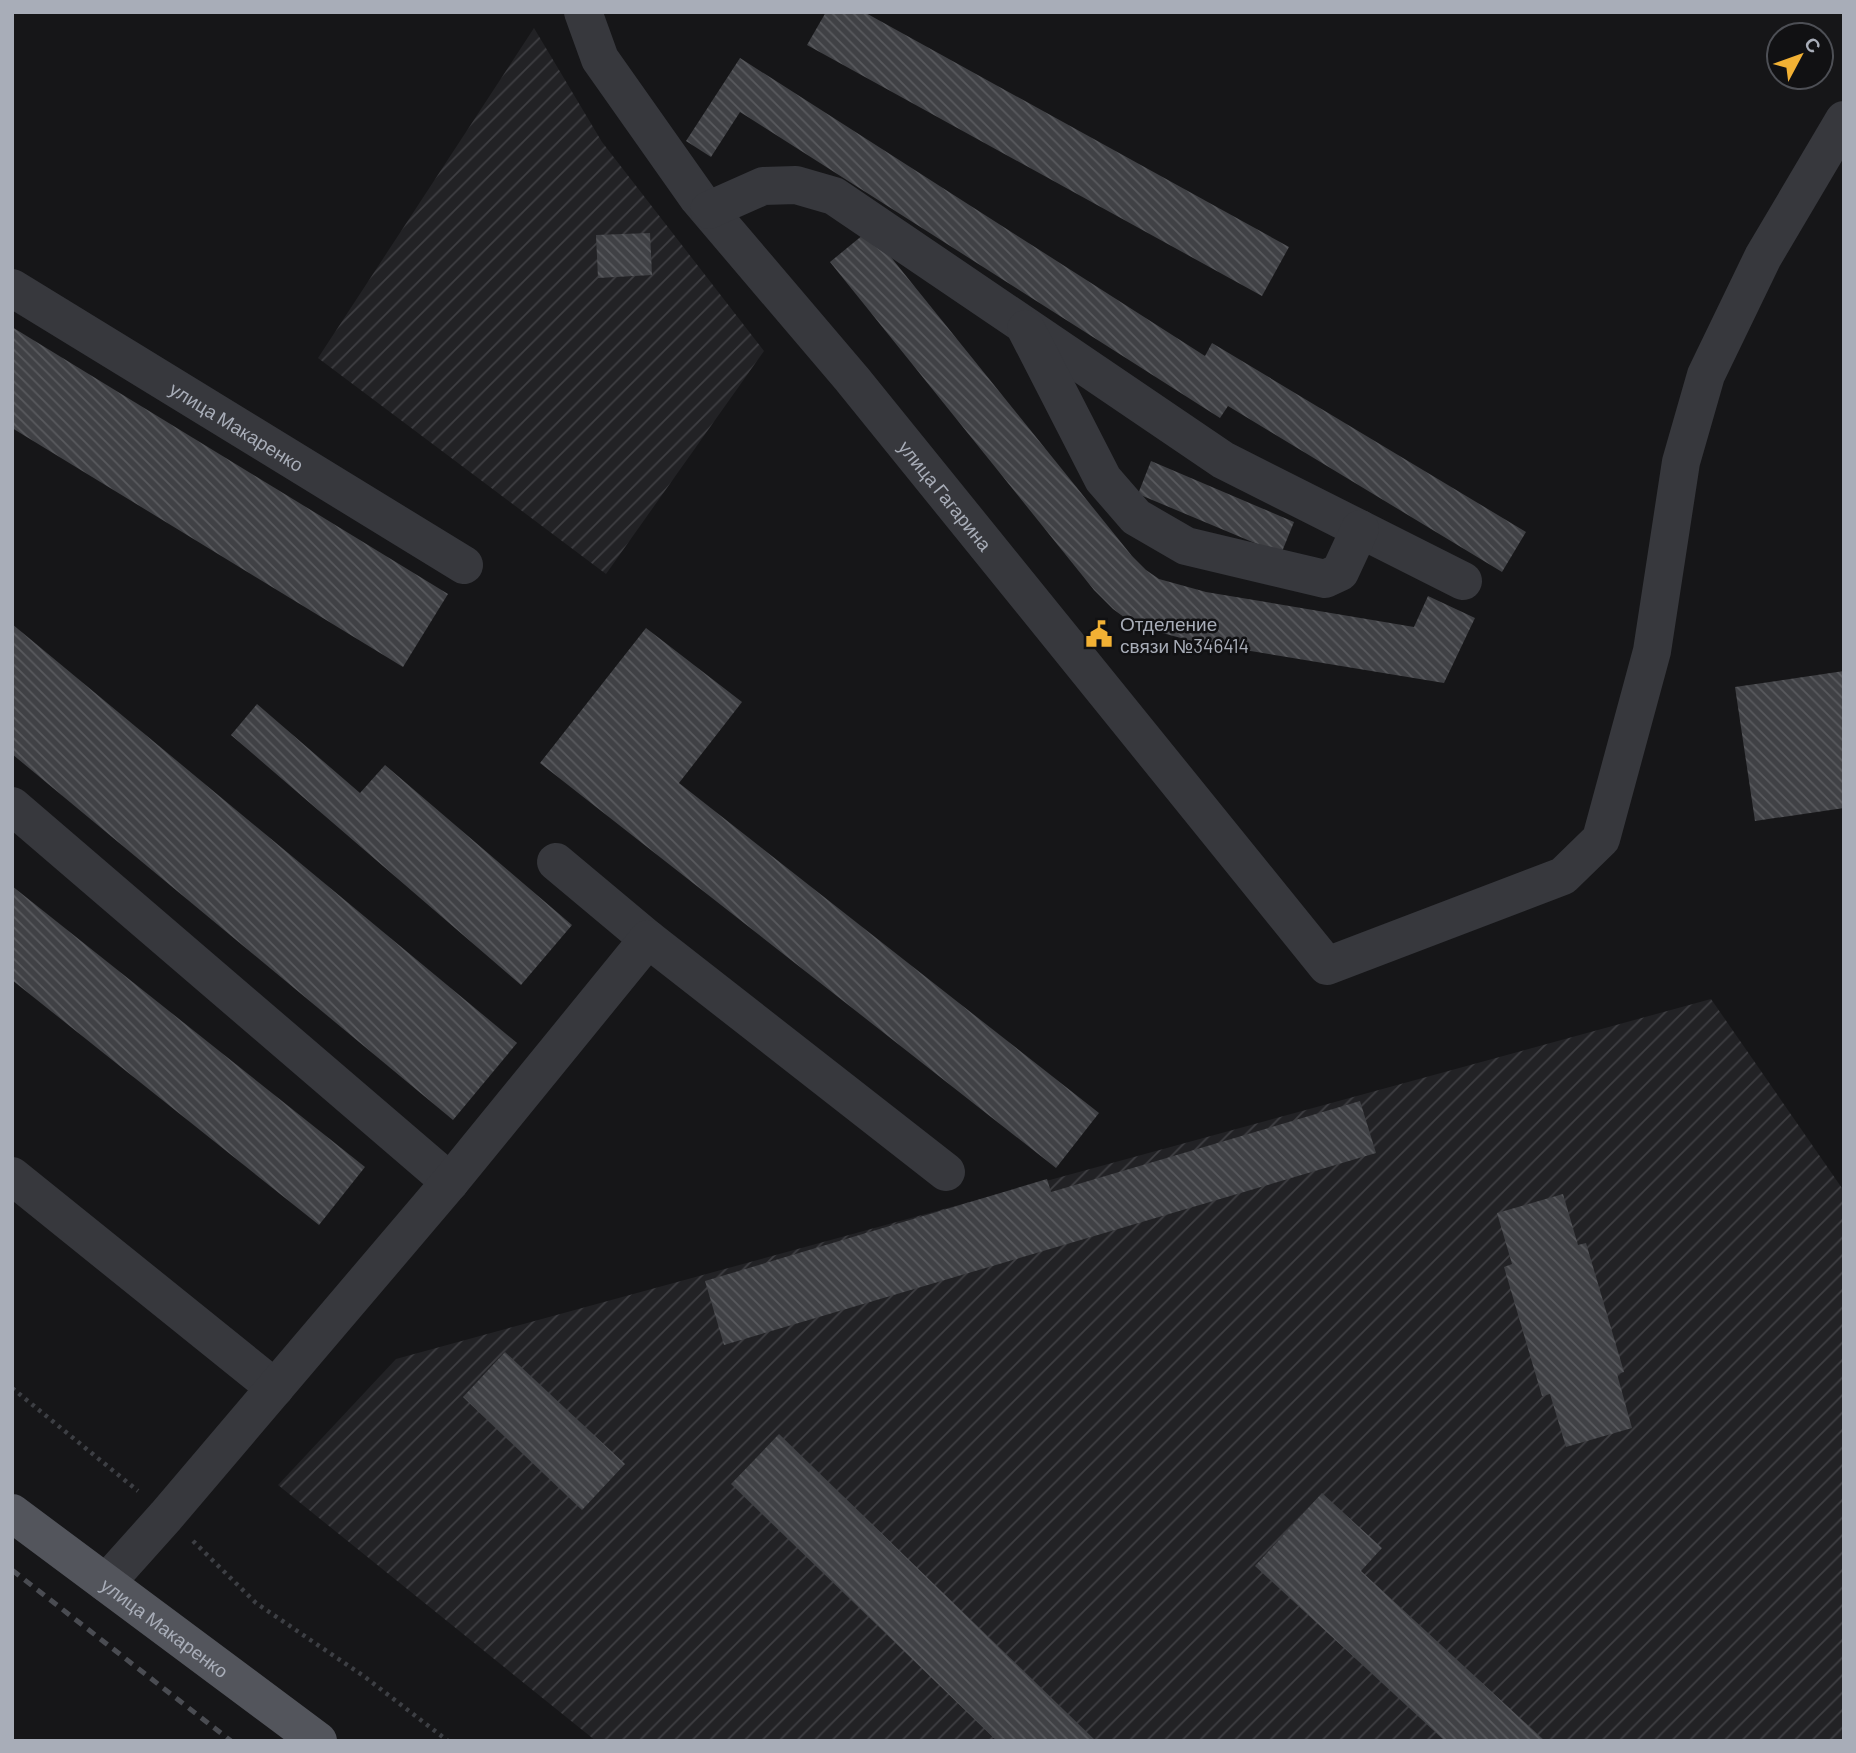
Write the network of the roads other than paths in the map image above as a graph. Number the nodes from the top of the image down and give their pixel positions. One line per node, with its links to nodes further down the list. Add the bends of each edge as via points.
1 (583, 12): 3 (street, улица Гагарина, via 600,59)
2 (1844, 120): 3 (street, улица Гагарина, via 1763,257 1706,375 1681,463 1651,651 1601,839 1563,876 1327,966 852,379)
3 (709, 210): 5 (street, via 763,186 796,185 834,196)
4 (12, 288): 7 (street, улица Макаренко)
5 (1023, 324): 6 (street, via 1223,460); 6 (street, via 1103,479 1136,517 1186,546 1325,579 1340,572)
6 (1360, 529): 8 (street)
7 (464, 565)
8 (1463, 582)
9 (12, 806): 14 (street)
10 (556, 862): 11 (street)
11 (648, 939): 12 (street); 14 (street)
12 (946, 1172)
13 (12, 1176): 15 (street)
14 (450, 1182): 15 (street)
15 (275, 1388): 17 (street)
16 (12, 1513): 17 (main road, улица Макаренко)
17 (106, 1583): 18 (main road, улица Макаренко)
18 (318, 1741)

